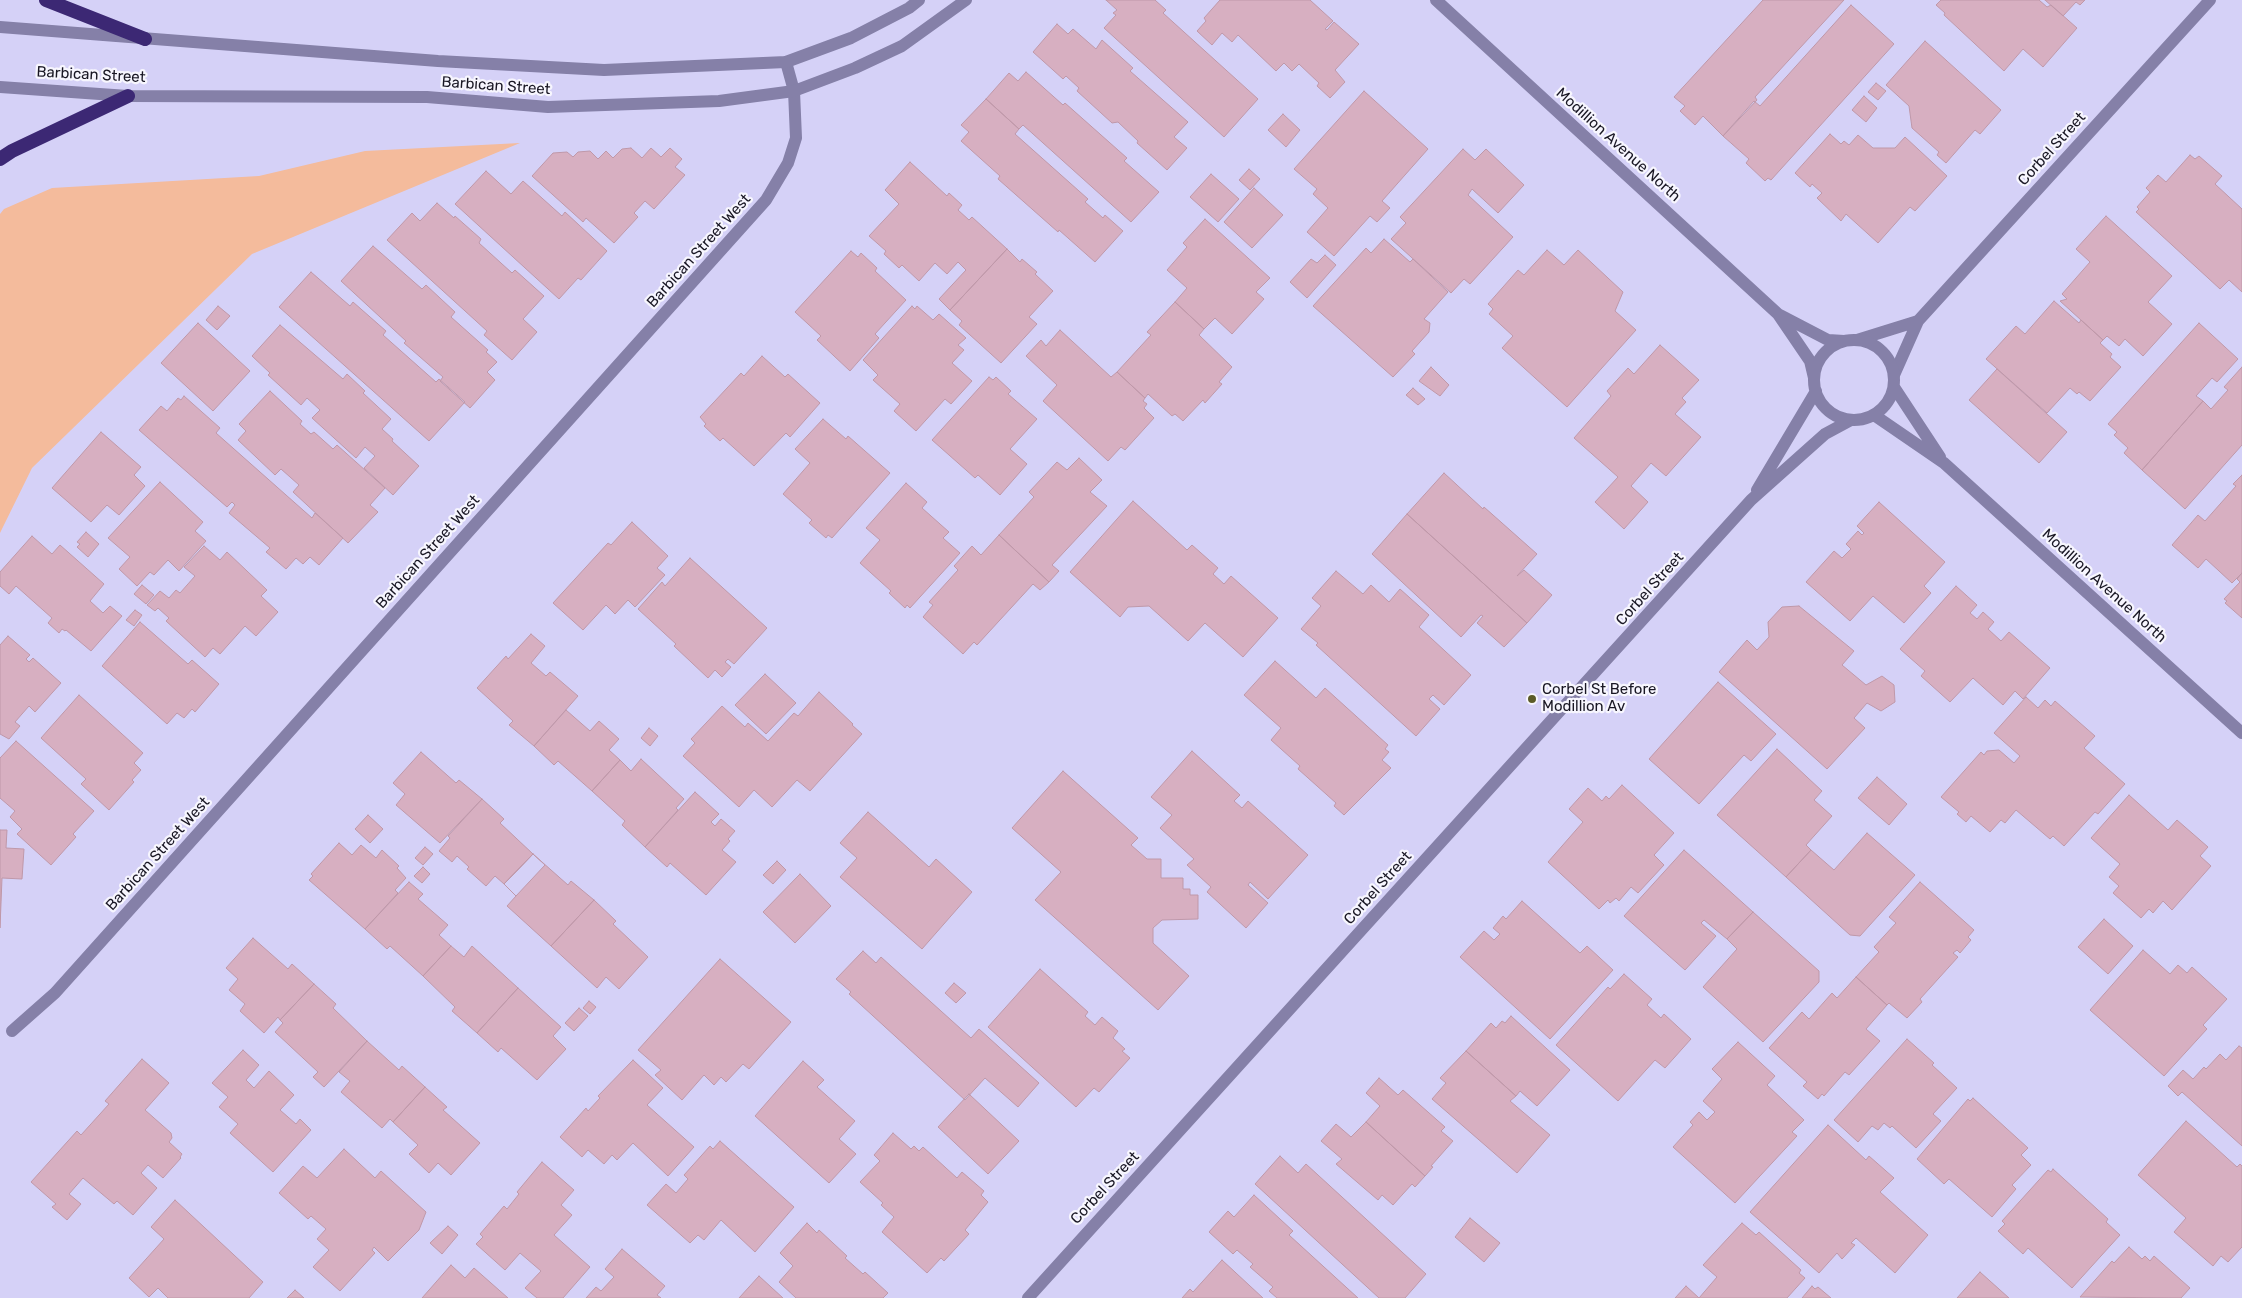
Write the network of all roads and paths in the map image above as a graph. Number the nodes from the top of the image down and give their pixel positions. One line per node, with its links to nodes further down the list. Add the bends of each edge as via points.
1 (46, 0): 7 (highway)
2 (919, 0): 8 (street, Barbican Street, via 851,38)
3 (966, 0): 10 (street, Barbican Street, via 902,46 856,68)
4 (1436, 0): 13 (street, Modillion Avenue North)
5 (2210, 0): 14 (street, Corbel Street)
6 (0, 27): 7 (street, Barbican Street)
7 (145, 39): 8 (street, Barbican Street, via 604,70)
8 (786, 62): 10 (street, Barbican Street West)
9 (0, 87): 11 (street, Barbican Street)
10 (794, 91): 11 (street, Barbican Street, via 719,101 548,107 427,97); 23 (street, Barbican Street West, via 796,138 788,164 766,200 61,986)
11 (128, 96): 12 (highway)
12 (0, 159)
13 (1778, 314): 15 (street, Modillion Avenue North, via 1828,340); 17 (street, Modillion Avenue North, via 1810,361)
14 (1918, 321): 15 (street); 16 (street, Corbel Street)
15 (1850, 341): 16 (street, via 1870,343 1882,351 1890,362); 17 (street, via 1832,346 1823,355 1817,366)
16 (1894, 381): 18 (street, via 1890,398); 20 (street, Modillion Avenue North)
17 (1815, 385): 19 (street, via 1820,402 1829,411); 21 (street, Corbel Street)
18 (1874, 415): 19 (street); 20 (street, Modillion Avenue North)
19 (1851, 420): 21 (street, Corbel Street, via 1825,434)
20 (1944, 463): 22 (street, Modillion Avenue North)
21 (1751, 500): 24 (street, Corbel Street)
22 (2242, 733)
23 (12, 1031)
24 (1028, 1298)

